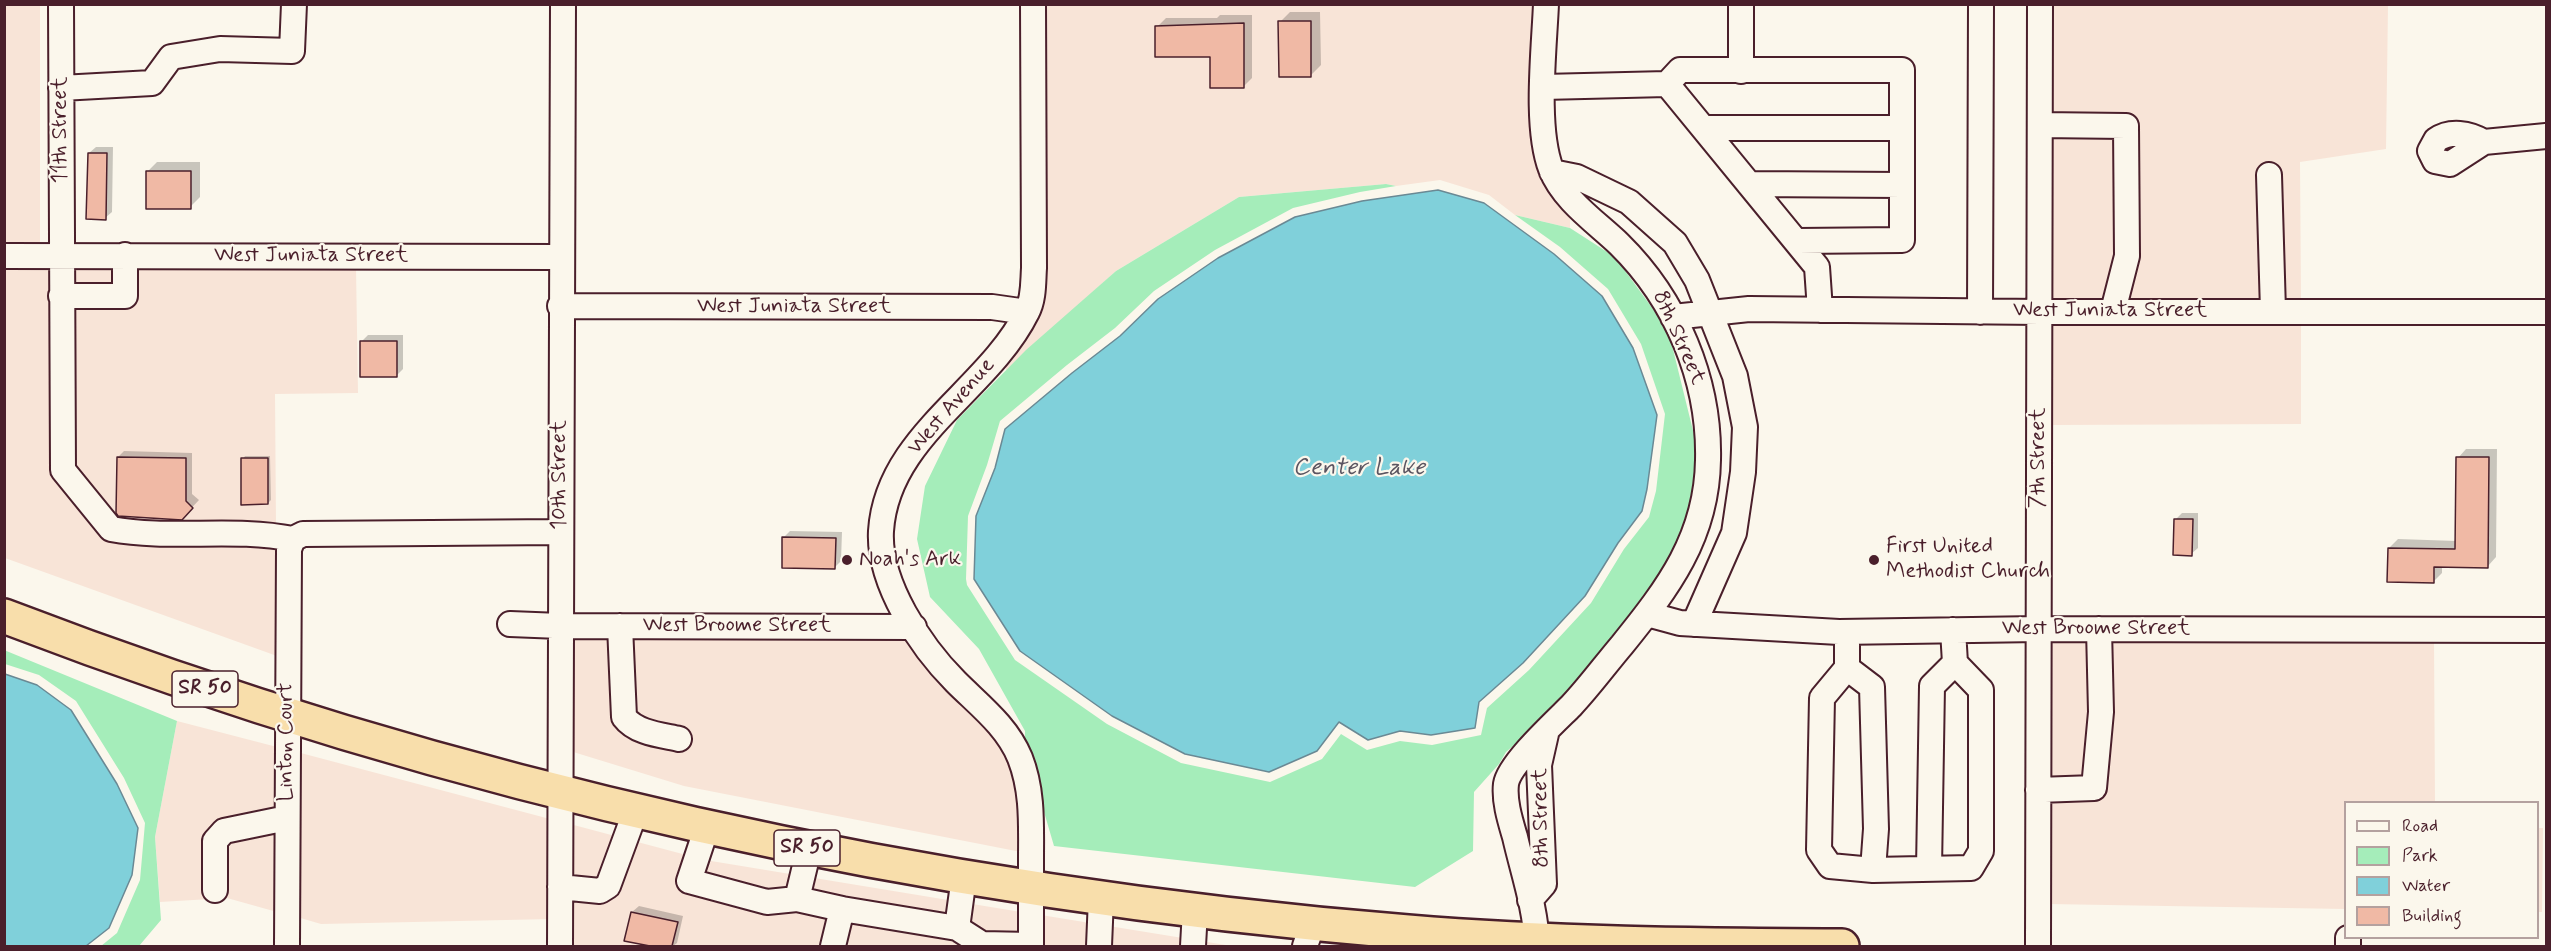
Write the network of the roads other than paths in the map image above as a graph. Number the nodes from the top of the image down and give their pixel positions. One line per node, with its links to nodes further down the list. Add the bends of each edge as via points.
1 (61, 4): 12 (street, 11th Street)
2 (294, 4): 12 (street, via 292,51 220,49 171,57 152,83)
3 (563, 4): 26 (street, 10th Street)
4 (1033, 4): 32 (street, West Avenue, via 1034,268)
5 (1546, 4): 11 (street, 8th Street)
6 (1741, 4): 9 (street)
7 (1981, 4): 34 (street)
8 (2040, 4): 13 (street, 7th Street)
9 (1741, 70): 10 (street, via 1680,70); 15 (street, via 1902,70)
10 (1667, 84): 11 (street); 14 (street)
11 (1543, 87): 18 (street, 8th Street, via 1545,149)
12 (61, 88): 23 (street, 11th Street)
13 (2040, 125): 30 (street, via 2126,126 2127,256); 35 (street, 7th Street)
14 (1704, 128): 15 (street); 20 (street)
15 (1902, 128): 21 (street)
16 (2547, 136): 17 (street)
17 (2484, 142)
18 (1552, 172): 33 (street, via 1577,177 1629,202 1675,243); 37 (street, 8th Street, via 1584,212 1634,259 1658,289)
19 (2269, 175): 31 (street)
20 (1749, 184): 21 (street); 22 (street)
21 (1902, 185): 22 (street, via 1902,240)
22 (1798, 241): 29 (street, via 1817,267)
23 (61, 255): 24 (street, West Juniata Street); 25 (street, West Juniata Street); 27 (street, 11th Street)
24 (125, 255): 26 (street, West Juniata Street); 27 (street, via 125,296)
25 (4, 256)
26 (560, 257): 28 (street, 10th Street)
27 (61, 296): 39 (street, 11th Street, via 63,470 111,529 265,533)
28 (560, 306): 32 (street, West Juniata Street, via 992,306); 38 (street, 10th Street)
29 (1820, 310): 33 (street, West Juniata Street); 34 (street, West Juniata Street)
30 (2113, 311): 31 (street, West Juniata Street); 35 (street, West Juniata Street)
31 (2273, 311): 36 (street, West Juniata Street)
32 (1028, 312): 46 (street, West Avenue, via 994,358 927,431 892,486 883,521 882,552 888,578)
33 (1710, 312): 37 (street, West Juniata Street); 43 (street, via 1735,376 1745,427 1743,472 1734,533)
34 (1980, 312): 35 (street, West Juniata Street)
35 (2040, 312): 47 (street, 7th Street)
36 (2547, 312)
37 (1673, 317): 40 (street, 8th Street, via 1704,399 1708,463 1704,502 1693,541)
38 (560, 532): 39 (street, via 303,534); 45 (street, 10th Street)
39 (293, 539): 54 (street, Linton Court, via 289,549)
40 (1647, 614): 43 (street, West Broome Street); 55 (street, 8th Street, via 1578,699)
41 (4, 616): 54 (highway, SR 50, via 103,654)
42 (510, 624): 45 (street, West Broome Street)
43 (1694, 624): 51 (street, West Broome Street)
44 (620, 626): 45 (street, West Broome Street); 46 (street, West Broome Street); 56 (street, via 624,717 637,728)
45 (560, 627): 58 (street, 10th Street)
46 (914, 627): 67 (street, West Avenue, via 938,663 1010,738 1020,757 1031,804)
47 (2039, 629): 48 (street, West Broome Street); 49 (street, West Broome Street); 57 (street, 7th Street)
48 (2099, 629): 50 (street, West Broome Street); 57 (street, via 2101,712 2094,788)
49 (1953, 630): 51 (street, West Broome Street); 52 (street)
50 (2547, 630)
51 (1847, 632): 53 (street)
52 (1956, 663): 63 (street, via 1932,686); 63 (street, via 1981,690 1981,851 1971,868)
53 (1847, 668): 64 (street, via 1872,687 1876,829); 64 (street, via 1822,698 1819,850 1830,866)
54 (286, 714): 58 (highway, SR 50, via 422,756); 60 (street, Linton Court)
55 (1546, 731): 71 (street, 8th Street, via 1539,765 1544,884); 71 (street, 8th Street, via 1506,783 1508,808)
56 (679, 740)
57 (2038, 790): 87 (street, 7th Street)
58 (560, 792): 59 (highway, SR 50); 66 (street, 10th Street)
59 (636, 810): 61 (highway, SR 50); 66 (street, via 608,886 600,891)
60 (287, 818): 68 (street, via 224,831 215,841); 79 (street, Linton Court)
61 (706, 827): 62 (highway, SR 50); 70 (street, via 689,881 767,902)
62 (809, 849): 65 (highway, SR 50); 70 (street)
63 (1929, 869): 64 (street)
64 (1873, 870)
65 (964, 877): 67 (highway, SR 50); 74 (street)
66 (560, 887): 80 (street, 10th Street)
67 (1031, 887): 69 (highway, SR 50); 82 (street, West Avenue)
68 (215, 890)
69 (1101, 898): 73 (highway, SR 50); 83 (street)
70 (797, 899): 72 (street)
71 (1530, 900): 77 (street, 8th Street)
72 (842, 909): 74 (street); 81 (street)
73 (1196, 910): 75 (highway, SR 50); 84 (street)
74 (957, 928): 82 (street, via 982,944)
75 (1309, 935): 76 (highway, SR 50)
76 (1419, 940): 77 (highway, SR 50)
77 (1537, 943): 78 (highway, SR 50)
78 (1648, 945): 85 (highway, SR 50)
79 (287, 946)
80 (560, 946)
81 (833, 946)
82 (1031, 946)
83 (1099, 946)
84 (1193, 946)
85 (1706, 946): 86 (highway, SR 50)
86 (1842, 946)
87 (2038, 946)

